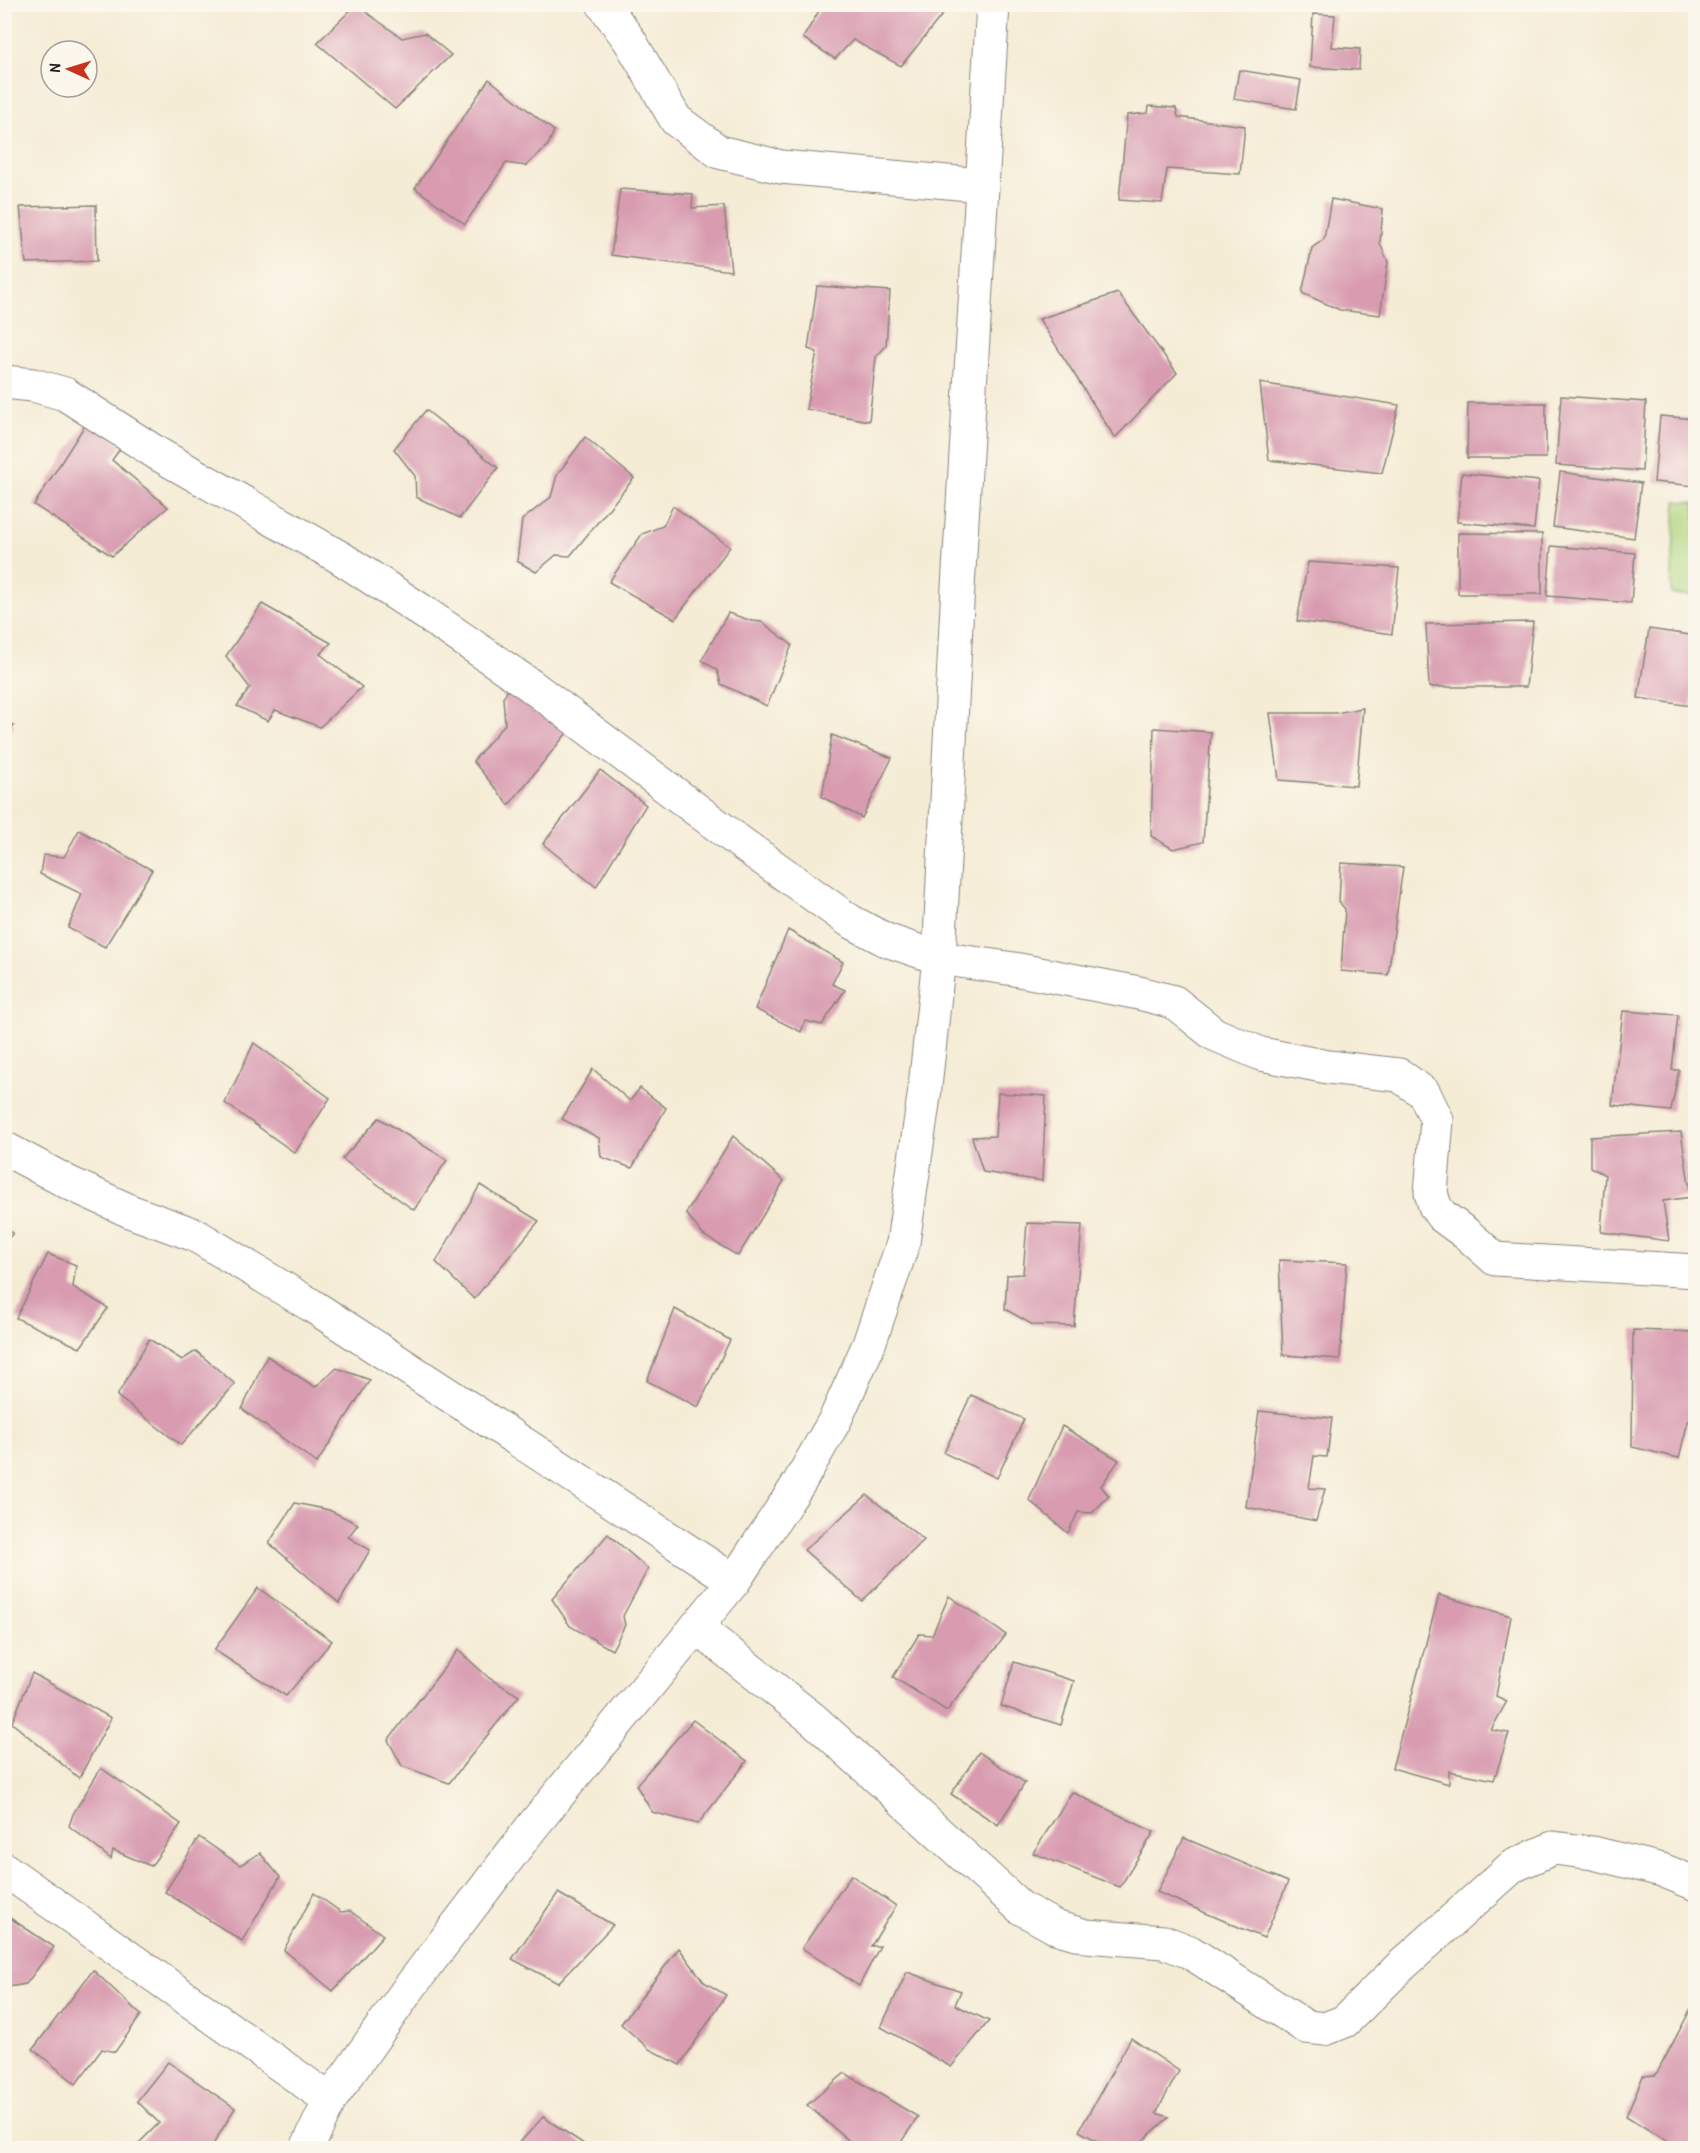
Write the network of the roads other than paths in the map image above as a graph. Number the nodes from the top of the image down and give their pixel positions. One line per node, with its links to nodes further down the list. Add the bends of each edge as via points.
1 (603, 4): 3 (street, via 630,41 676,120 719,152 780,167)
2 (993, 4): 3 (street)
3 (981, 185): 5 (street)
4 (4, 382): 5 (street, via 65,394 158,454 341,558 530,685 850,921 886,940)
5 (939, 958): 7 (street, via 1139,993 1174,1002 1214,1034 1261,1054 1399,1075 1424,1093 1437,1120 1431,1193 1435,1206 1495,1259); 8 (street, via 903,1243 869,1344 835,1420)
6 (4, 1148): 8 (street, via 132,1212 195,1235 311,1305)
7 (1695, 1271)
8 (734, 1581): 9 (street)
9 (696, 1627): 11 (street, via 813,1719 1021,1908 1055,1927 1086,1936 1164,1942 1190,1952 1306,2027 1325,2029 1345,2021 1513,1866 1553,1848 1593,1853 1662,1870); 12 (street, via 531,1828 409,1988)
10 (4, 1869): 12 (street)
11 (1695, 1884)
12 (330, 2100): 13 (street)
13 (307, 2148)

